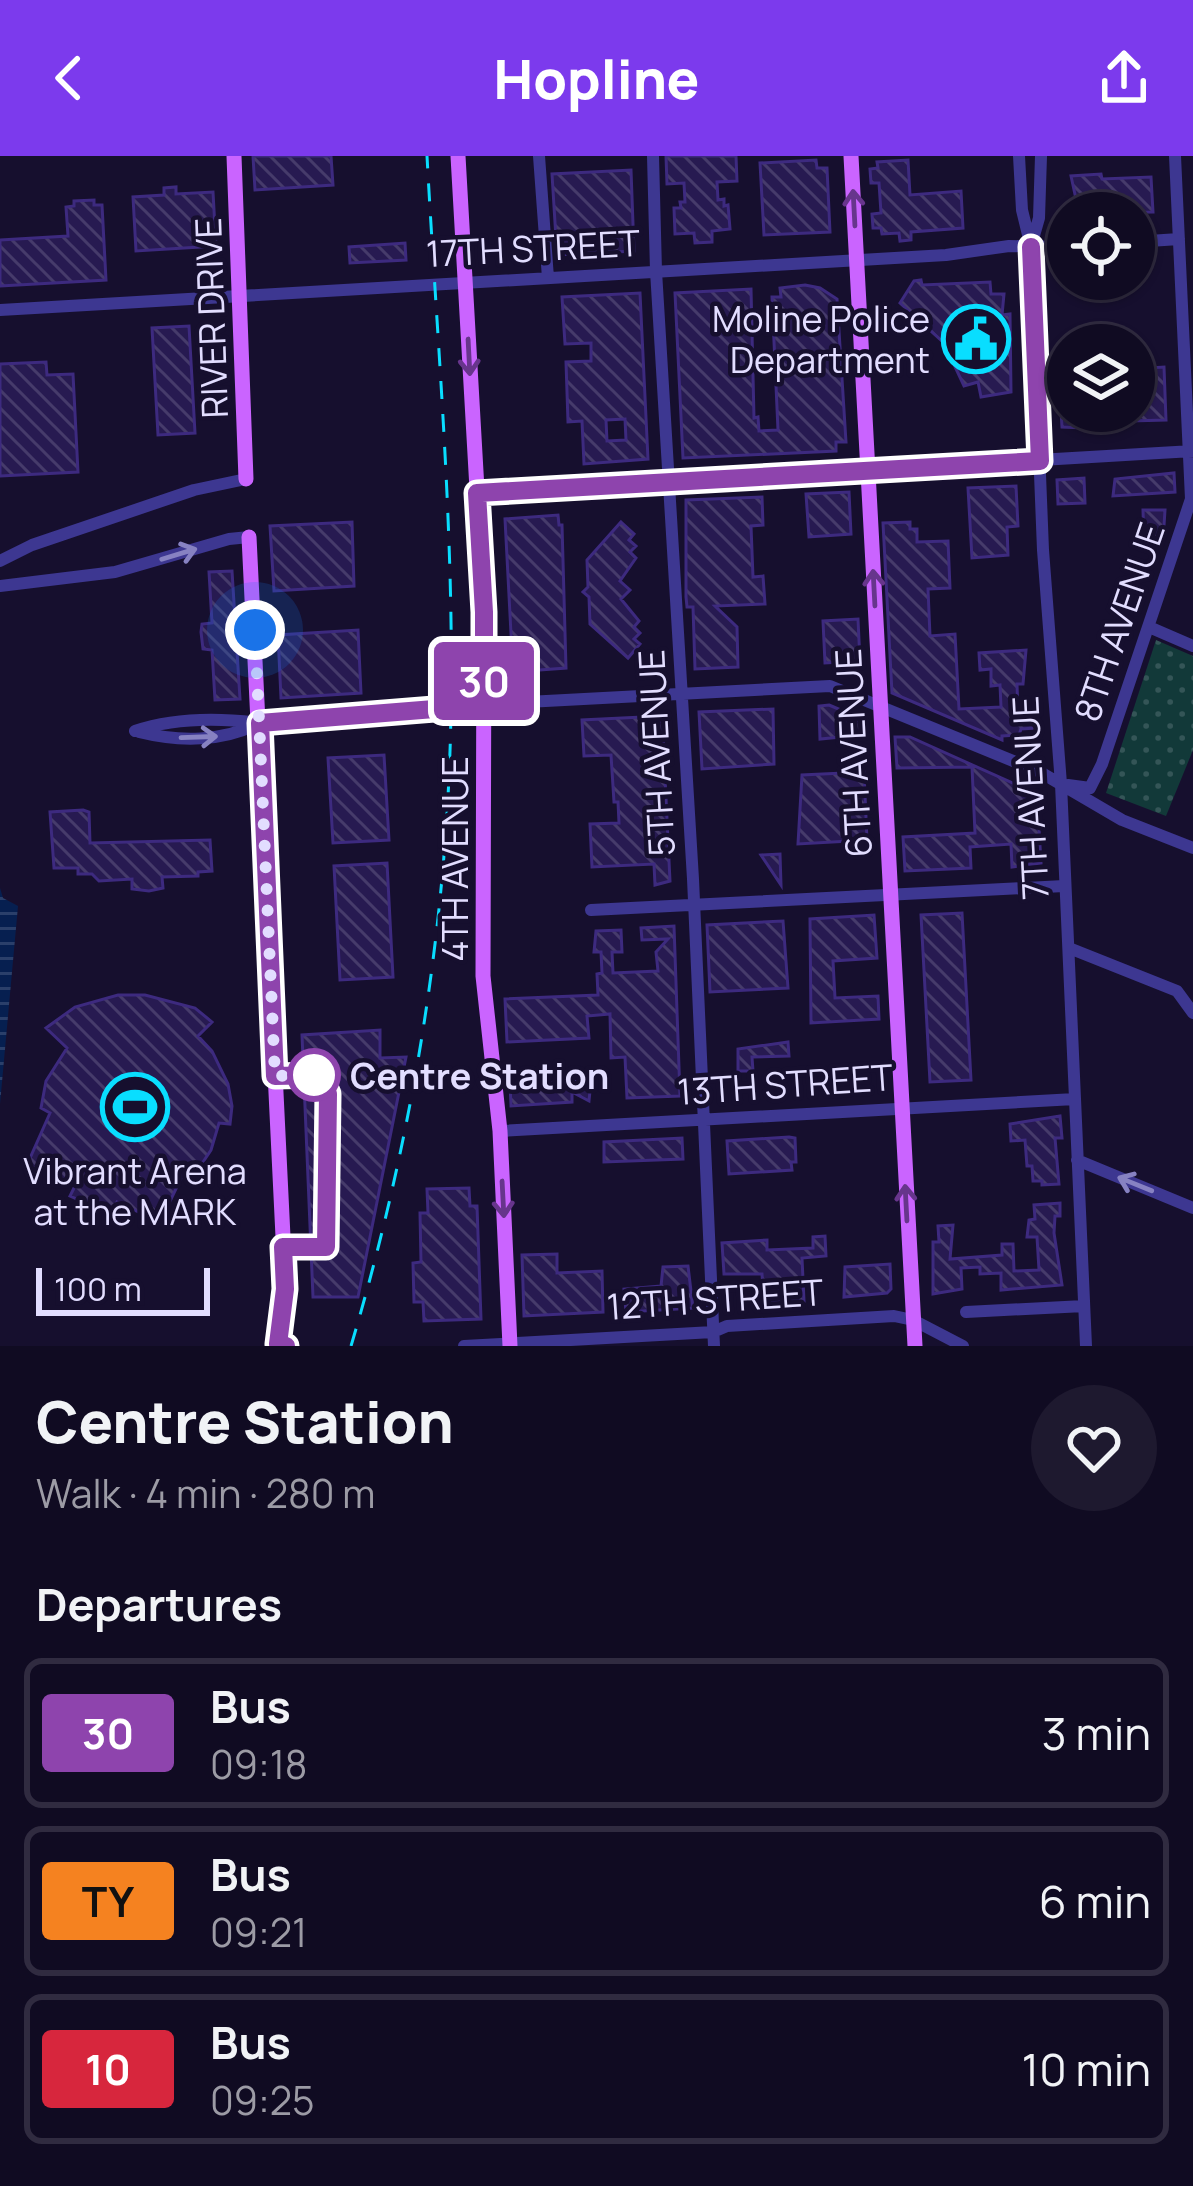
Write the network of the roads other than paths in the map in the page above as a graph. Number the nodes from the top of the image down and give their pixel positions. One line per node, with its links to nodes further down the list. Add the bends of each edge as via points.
1 (234, 156): 19 (main road, RIVER DRIVE)
2 (458, 156): 18 (main road, 4TH AVENUE)
3 (539, 156): 17 (street)
4 (653, 156): 16 (street, 5TH AVENUE)
5 (851, 156): 15 (main road, 6TH AVENUE, one-way to 5)
6 (1019, 156): 13 (street, 7TH AVENUE)
7 (1041, 156): 13 (street, 7TH AVENUE)
8 (1174, 156): 10 (street, 8TH AVENUE)
9 (1193, 197): 10 (street)
10 (1177, 198): 11 (street, 8TH AVENUE)
11 (1179, 239): 12 (street); 21 (street, 8TH AVENUE)
12 (1155, 241)
13 (1031, 247): 14 (street, 17TH STREET); 15 (street, 17TH STREET); 22 (street, 7TH AVENUE)
14 (1047, 247)
15 (857, 261): 16 (street, 17TH STREET); 23 (main road, 6TH AVENUE)
16 (656, 271): 17 (street, 17TH STREET); 25 (street, 5TH AVENUE)
17 (548, 278): 18 (street, 17TH STREET)
18 (465, 283): 19 (street, 17TH STREET); 26 (main road, 4TH AVENUE, one-way to 26)
19 (242, 296): 20 (street, 17TH STREET); 24 (main road, RIVER DRIVE)
20 (0, 310)
21 (1192, 451): 22 (street); 28 (street, 8TH AVENUE)
22 (1040, 461): 23 (street); 37 (street, 7TH AVENUE)
23 (868, 470): 25 (street); 35 (main road, 6TH AVENUE, one-way to 23)
24 (246, 478): 29 (street)
25 (671, 482): 26 (street); 33 (street, 5TH AVENUE)
26 (477, 493): 34 (main road, 4TH AVENUE)
27 (250, 537): 30 (street, one-way to 27, via 109,572); 36 (main road)
28 (1185, 537): 31 (street, 8TH AVENUE)
29 (0, 561)
30 (0, 586)
31 (1149, 627): 32 (street); 37 (street, 8TH AVENUE, via 1094,782)
32 (1193, 646)
33 (682, 692): 34 (street); 35 (street, via 830,686); 41 (street, 5TH AVENUE)
34 (484, 705): 36 (street); 48 (main road, 4TH AVENUE, via 482,956)
35 (880, 705): 37 (street); 40 (main road, 6TH AVENUE)
36 (260, 723): 36 (street, one-way to 36, via 158,723 135,731 235,736); 56 (main road, via 285,1278)
37 (1061, 784): 38 (street); 39 (street, 7TH AVENUE)
38 (1193, 848)
39 (1064, 886): 40 (street); 43 (street, 7TH AVENUE)
40 (891, 895): 41 (street); 46 (main road, 6TH AVENUE)
41 (694, 904): 42 (street); 47 (street, 5TH AVENUE)
42 (591, 910)
43 (1069, 948): 44 (street, via 1177,991); 45 (street, 7TH AVENUE)
44 (1193, 1013)
45 (1075, 1099): 46 (street, 13TH STREET); 49 (street, 7TH AVENUE)
46 (902, 1106): 47 (street, 13TH STREET); 53 (main road, 6TH AVENUE, one-way to 46)
47 (704, 1119): 48 (street, 13TH STREET); 54 (street, 5TH AVENUE)
48 (500, 1131): 55 (main road, 4TH AVENUE, one-way to 55)
49 (1077, 1160): 50 (street, one-way to 49); 51 (street, 7TH AVENUE)
50 (1193, 1208)
51 (1084, 1306): 52 (street); 60 (street, 7TH AVENUE)
52 (967, 1312)
53 (913, 1320): 54 (street, 12TH STREET, via 727,1326); 58 (main road, 6TH AVENUE); 59 (street, 12TH STREET)
54 (714, 1339): 55 (street, 12TH STREET)
55 (510, 1344): 57 (street, 12TH STREET)
56 (280, 1346)
57 (464, 1346)
58 (915, 1346)
59 (964, 1346)
60 (1086, 1346)

